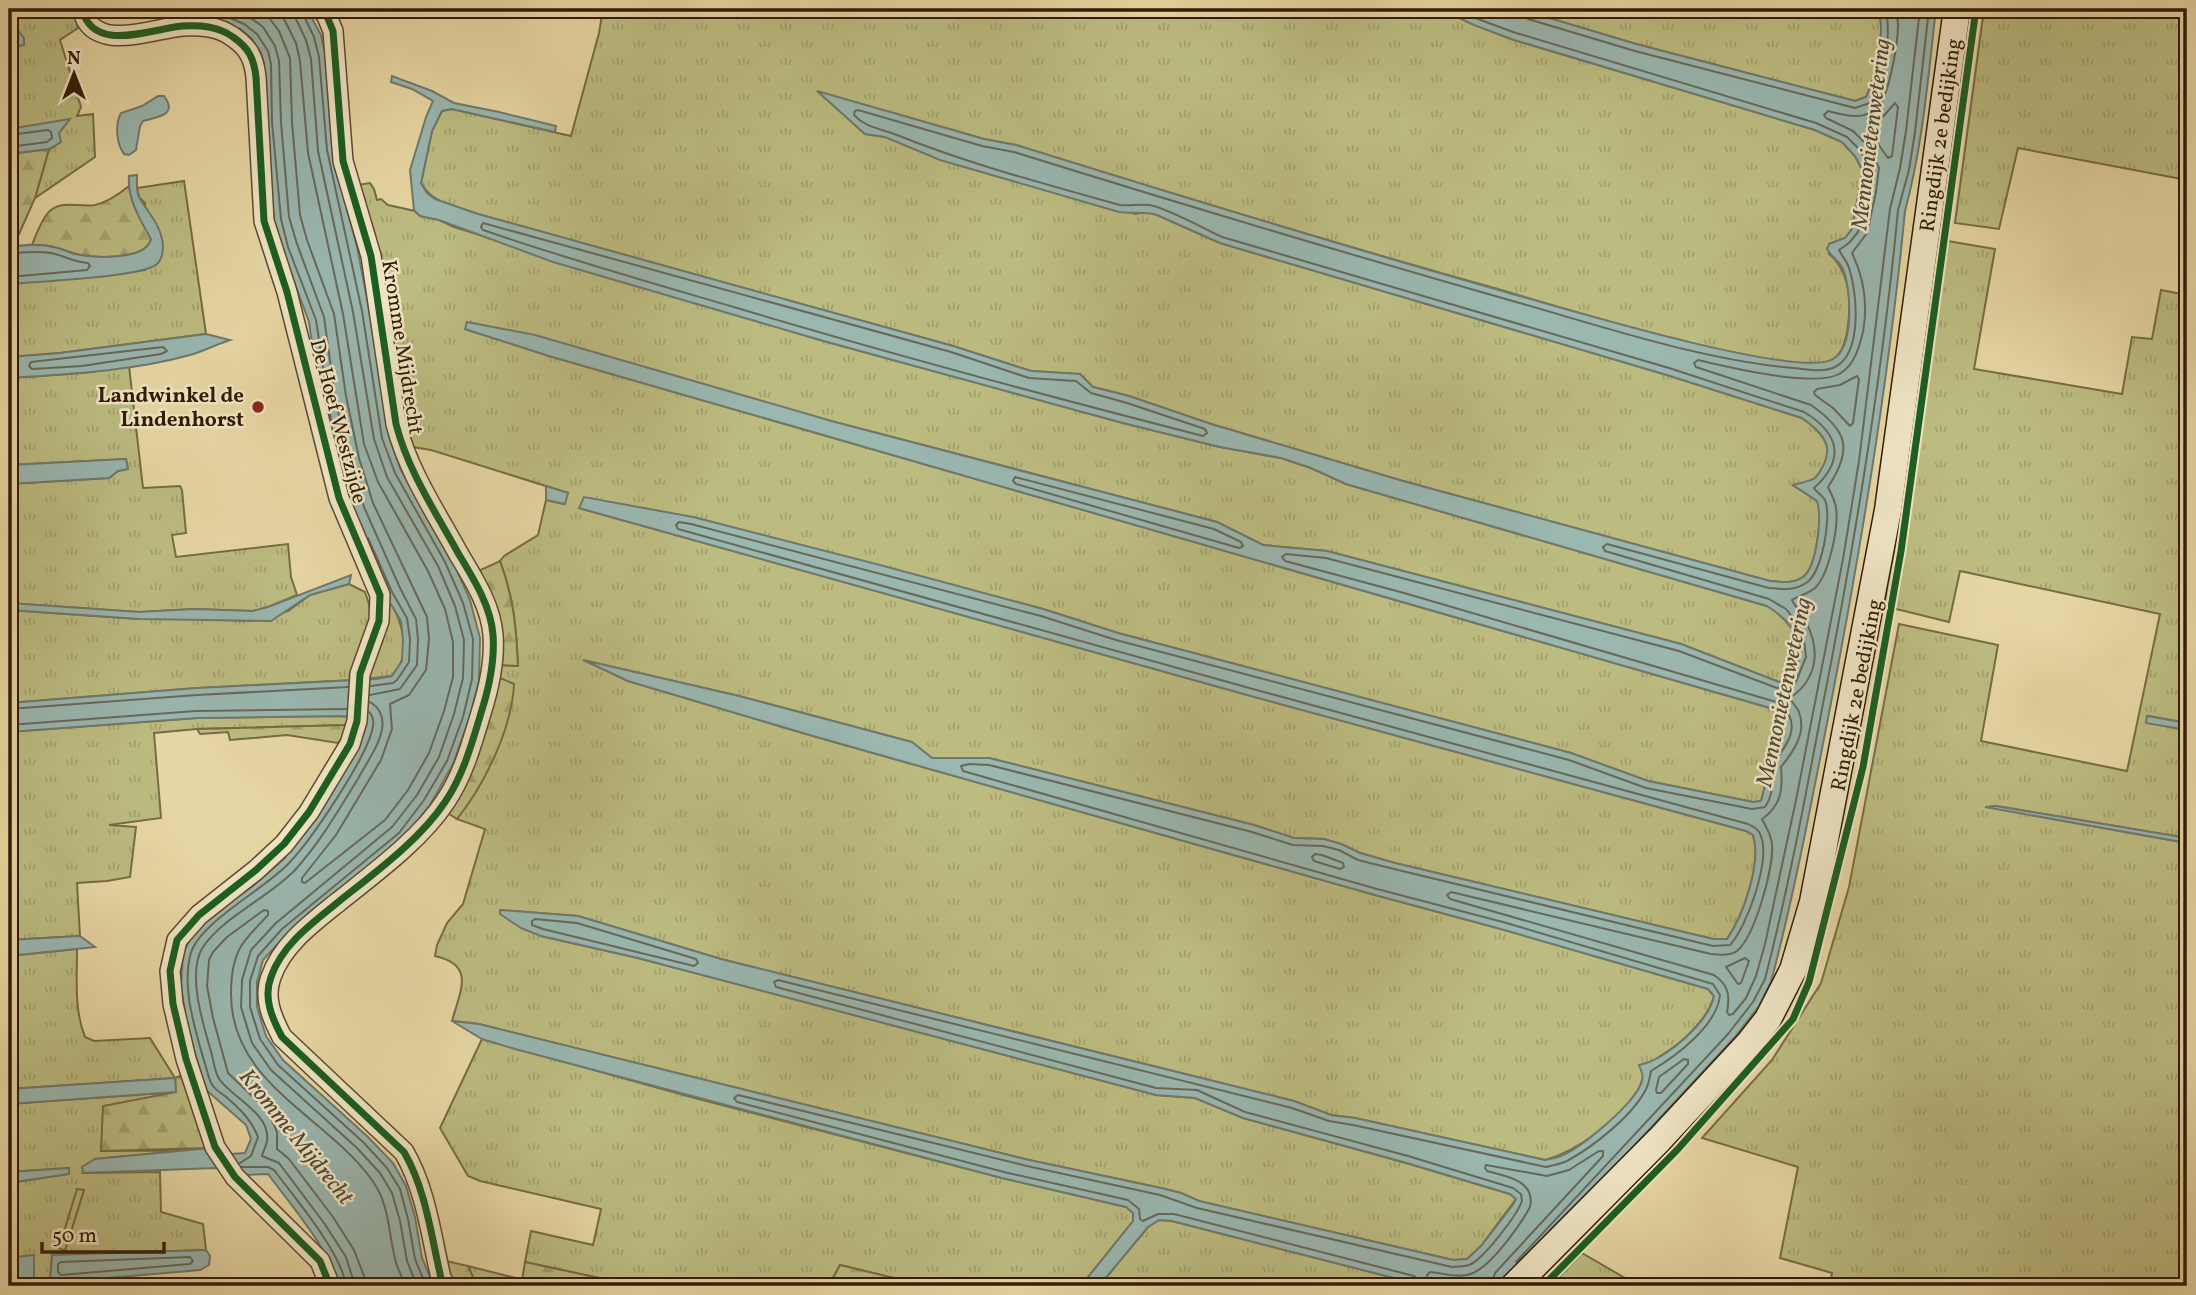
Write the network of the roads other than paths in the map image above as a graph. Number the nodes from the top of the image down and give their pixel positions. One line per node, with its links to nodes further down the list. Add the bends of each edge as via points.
1 (82, 9): 4 (street, De Hoef Westzijde, via 95,30 110,34 133,36 181,26 211,26 243,44 253,58 264,221 287,292 339,498 380,595 379,621 360,674 357,721 350,744 284,844 199,915 177,940 170,971 186,1059 215,1147 235,1177 320,1261)
2 (320, 9): 5 (street, Kromme Mijdrecht, via 333,31 343,161 371,256 396,424 422,490 481,593 493,633 492,666 470,750 446,802 414,838 306,928 280,958 270,978 268,998 282,1037 404,1152 421,1190)
3 (1956, 9): 6 (street, Ringdijk 2e bedijking, via 1888,510 1813,902 1793,970 1768,1019 1750,1042)
4 (330, 1286)
5 (446, 1286)
6 (1514, 1286)

